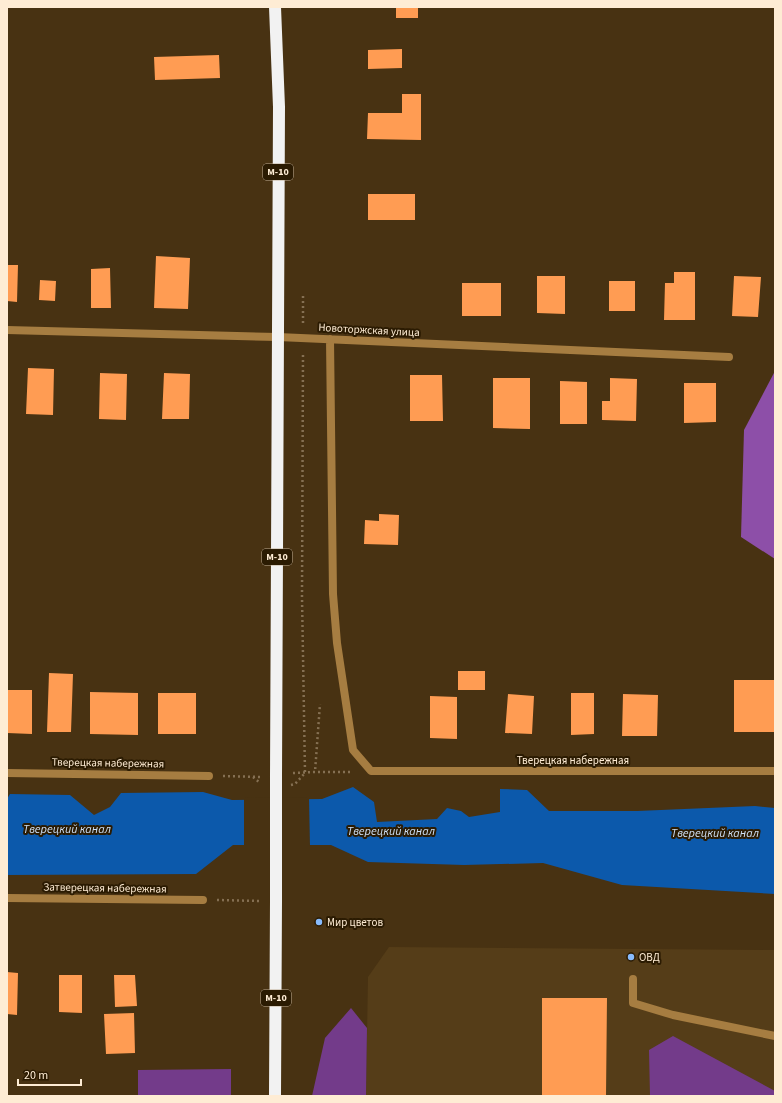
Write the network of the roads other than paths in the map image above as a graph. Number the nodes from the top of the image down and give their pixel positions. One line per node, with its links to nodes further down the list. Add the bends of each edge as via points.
1 (276, 7): 3 (highway, М-10, via 279,107)
2 (7, 330): 3 (street, Новоторжская улица)
3 (278, 337): 4 (street, Новоторжская улица); 13 (highway, М-10, bridge)
4 (330, 339): 5 (street, Новоторжская улица); 6 (street, Тверецкая набережная, via 337,643 353,750 371,772)
5 (729, 357)
6 (775, 772)
7 (7, 773): 8 (street, Тверецкая набережная)
8 (209, 776)
9 (7, 898): 10 (street, Затверецкая набережная)
10 (203, 900)
11 (632, 979): 12 (street, via 634,1003 673,1015)
12 (775, 1036)
13 (275, 1096)

